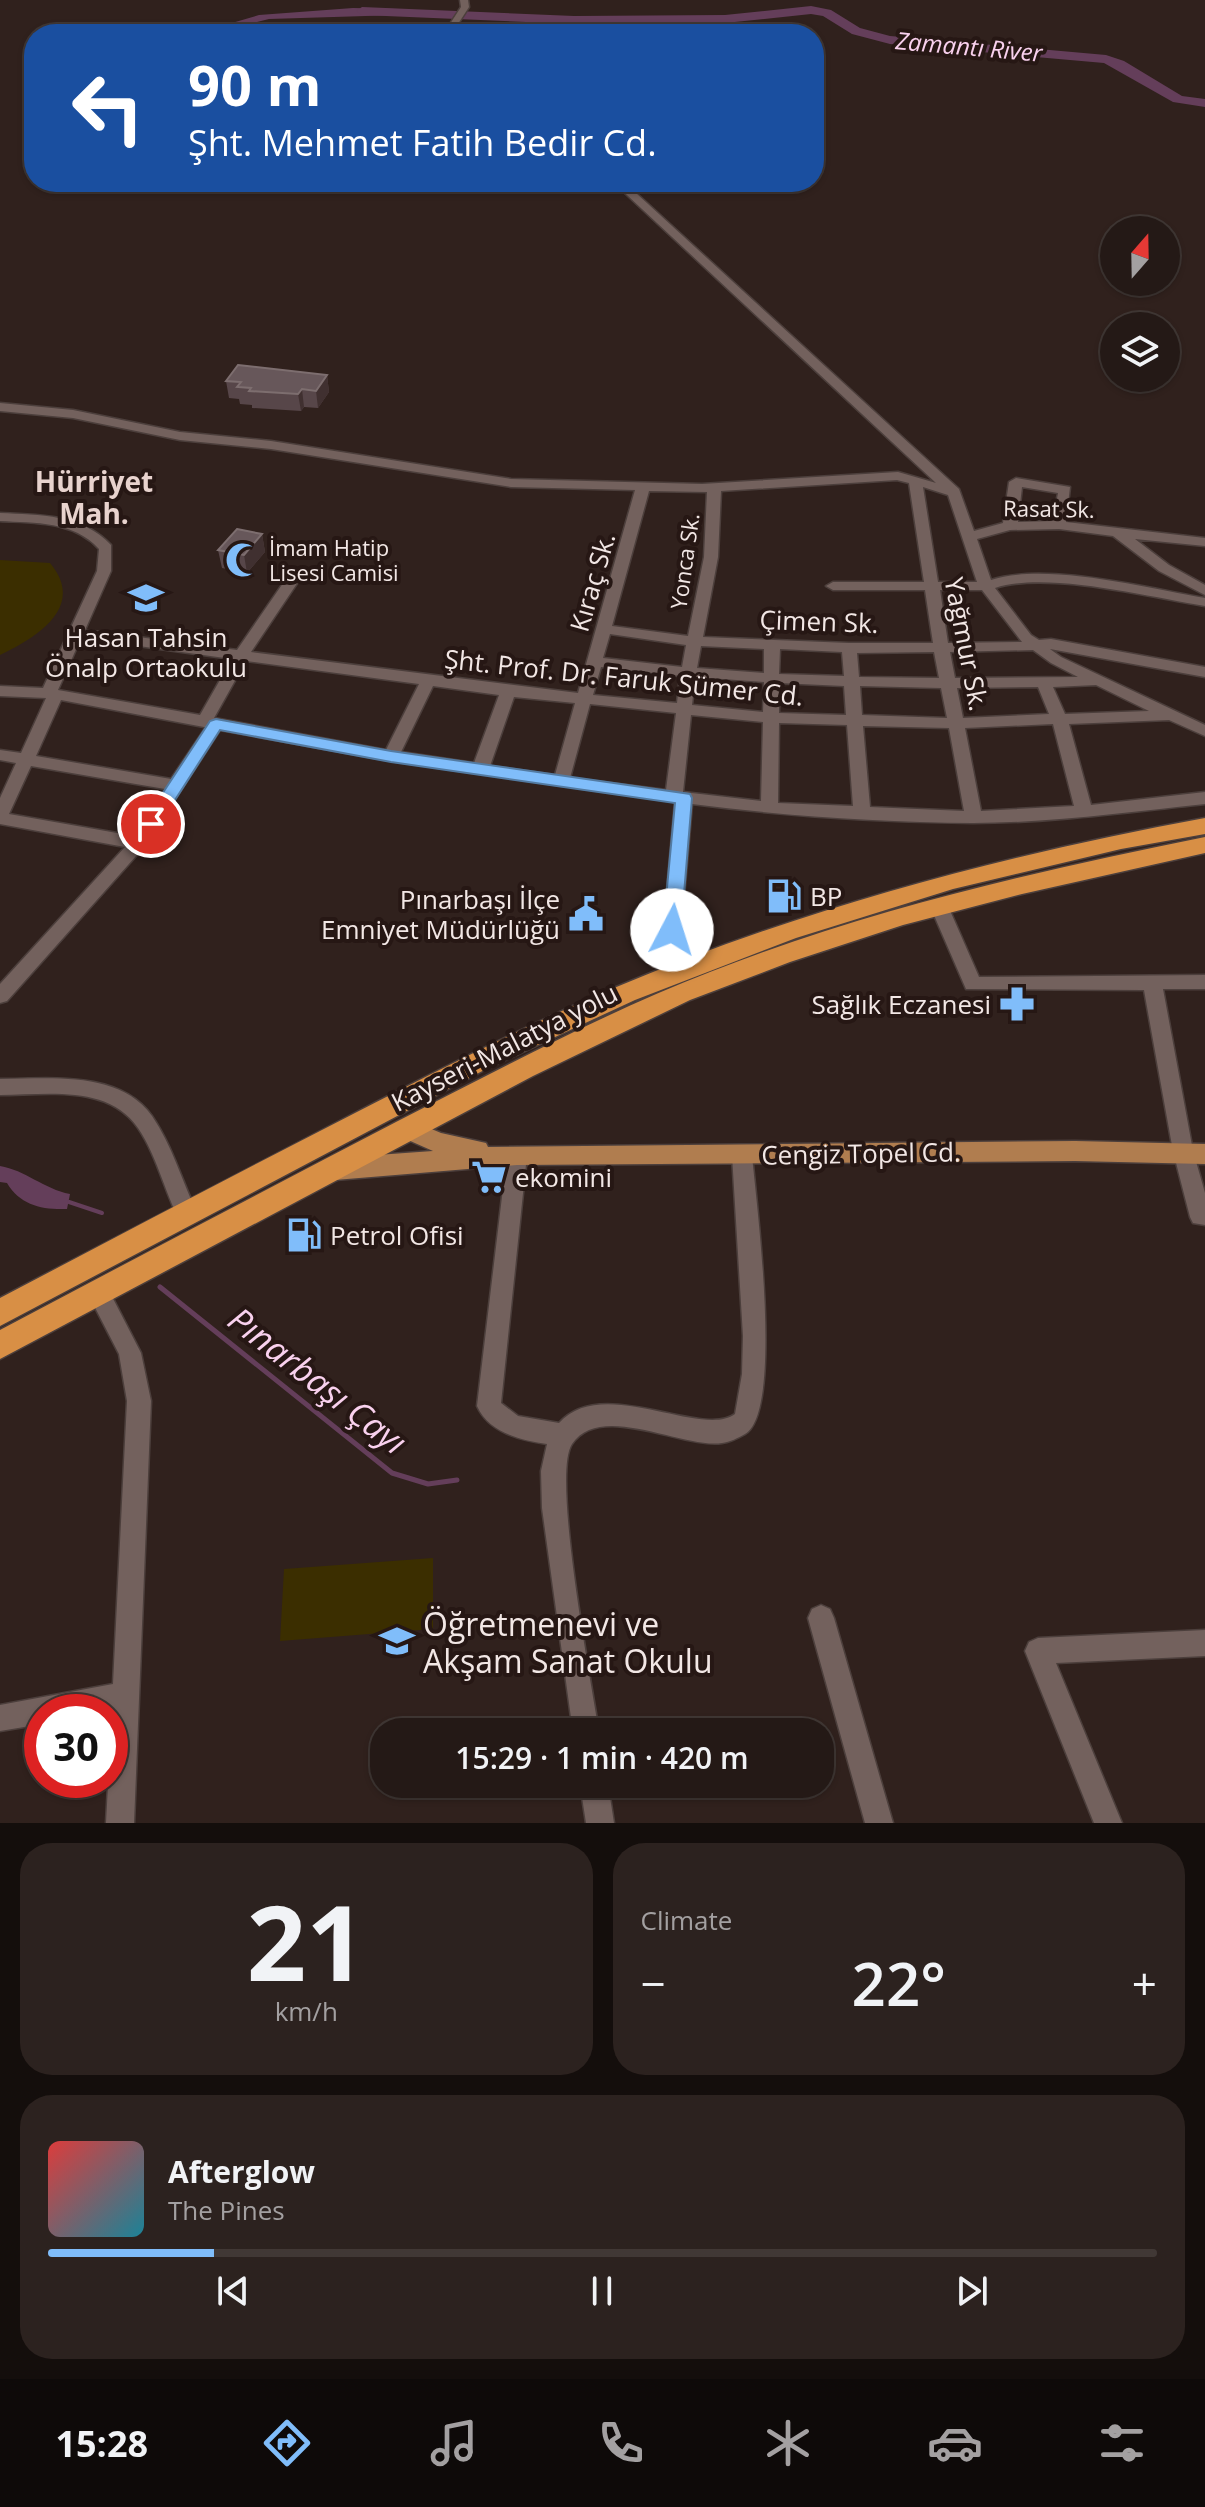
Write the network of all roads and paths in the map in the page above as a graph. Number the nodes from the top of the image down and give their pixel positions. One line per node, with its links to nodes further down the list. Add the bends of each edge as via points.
1 (464, 3): 2 (street)
2 (453, 24)
3 (629, 192): 8 (street)
4 (0, 407): 6 (street, via 511,483)
5 (915, 479): 7 (street, via 876,476); 8 (street); 17 (street, Yağmur Sk.)
6 (643, 487): 7 (street); 21 (street, Kıraç Sk.)
7 (714, 488): 23 (street, Yonca Sk., via 711,557)
8 (954, 492): 13 (street)
9 (0, 517): 22 (street, via 69,524 93,534 106,548 104,571)
10 (1059, 525): 11 (street, Rasat Sk.); 11 (street, via 1065,490 1016,482); 12 (street, Rasat Sk.)
11 (1010, 526): 13 (street, Rasat Sk.)
12 (1117, 532): 14 (street); 19 (street, Rasat Sk.)
13 (971, 536): 18 (street)
14 (1205, 542)
15 (293, 579): 28 (street)
16 (833, 586): 17 (street)
17 (930, 586): 18 (street); 26 (street, Yağmur Sk.)
18 (986, 586): 20 (street, via 1014,577 1046,577); 25 (street)
19 (1205, 591)
20 (1205, 602)
21 (603, 629): 23 (street, Çimen Sk.); 29 (street, Kıraç Sk.)
22 (76, 633): 28 (street, Şht. Prof. Dr. Faruk Sümer Cd.); 40 (street)
23 (694, 641): 24 (street, Çimen Sk.); 31 (street, Yonca Sk.)
24 (772, 644): 27 (street, Çimen Sk.); 32 (street)
25 (1034, 644): 26 (street, Çimen Sk.); 30 (street, Çimen Sk.); 34 (street)
26 (941, 647): 27 (street, Çimen Sk.); 35 (street, Yağmur Sk.)
27 (849, 648): 36 (street)
28 (241, 656): 33 (street, Şht. Prof. Dr. Faruk Sümer Cd.); 47 (street)
29 (594, 662): 31 (street); 41 (street, Kıraç Sk.)
30 (1205, 672)
31 (688, 674): 32 (street); 42 (street, Yonca Sk.)
32 (772, 679): 36 (street); 44 (street)
33 (428, 681): 39 (street, Şht. Prof. Dr. Faruk Sümer Cd.); 51 (street)
34 (1100, 681): 37 (street); 43 (street)
35 (947, 682): 36 (street); 37 (street); 48 (street, Yağmur Sk.)
36 (854, 683): 45 (street)
37 (1044, 683): 46 (street)
38 (0, 691): 40 (street)
39 (508, 691): 41 (street, Şht. Prof. Dr. Faruk Sümer Cd.); 53 (street)
40 (52, 694): 47 (street); 52 (street)
41 (584, 700): 42 (street, Şht. Prof. Dr. Faruk Sümer Cd.); 54 (street, Kıraç Sk.)
42 (683, 708): 44 (street, Şht. Prof. Dr. Faruk Sümer Cd.); 56 (street, Yonca Sk.)
43 (1170, 715): 46 (street, Şht. Prof. Dr. Faruk Sümer Cd.); 49 (street)
44 (770, 718): 45 (street, Şht. Prof. Dr. Faruk Sümer Cd.); 58 (street)
45 (855, 721): 48 (street, Şht. Prof. Dr. Faruk Sümer Cd.); 60 (street)
46 (1060, 721): 48 (street, Şht. Prof. Dr. Faruk Sümer Cd.); 59 (street)
47 (210, 723): 51 (street); 55 (street)
48 (957, 723): 62 (street, Yağmur Sk.)
49 (1205, 731)
50 (0, 755): 52 (street)
51 (391, 756): 53 (street)
52 (26, 760): 55 (street); 61 (street)
53 (480, 770): 54 (street)
54 (561, 782): 56 (street)
55 (178, 786): 64 (street)
56 (679, 797): 58 (street); 67 (street, Yonca Sk.)
57 (1205, 798): 59 (street)
58 (769, 808): 60 (street)
59 (1084, 811): 62 (street)
60 (862, 812): 62 (street)
61 (0, 817): 64 (street)
62 (974, 817)
63 (1205, 826): 67 (highway, Kayseri-Malatya yolu, via 929,889 781,934)
64 (138, 843): 70 (street)
65 (1205, 845): 66 (highway, Kayseri-Malatya yolu)
66 (939, 906): 69 (street, via 973,984); 72 (highway, Kayseri-Malatya yolu, via 797,950 667,1000 557,1050)
67 (668, 977): 77 (highway, Kayseri-Malatya yolu, via 546,1028)
68 (1205, 982): 69 (street)
69 (1152, 983): 73 (street)
70 (0, 996)
71 (0, 1087): 77 (street, via 98,1092 130,1105 153,1139)
72 (408, 1129): 74 (main road, via 437,1142); 76 (highway, Kayseri-Malatya yolu)
73 (1194, 1153): 75 (main road, Cengiz Topel Cd.); 78 (street)
74 (517, 1155): 75 (main road, Cengiz Topel Cd.); 76 (main road); 82 (street, via 489,1406 507,1423)
75 (742, 1155): 82 (street, via 755,1368 743,1421 724,1432 594,1416 575,1422)
76 (327, 1170): 79 (highway, Kayseri-Malatya yolu)
77 (186, 1213): 80 (highway, Kayseri-Malatya yolu)
78 (1201, 1217)
79 (98, 1292): 81 (highway, Kayseri-Malatya yolu); 85 (street, via 130,1353 139,1401)
80 (0, 1313)
81 (0, 1345)
82 (562, 1435): 88 (street, via 554,1458 553,1494)
83 (821, 1618): 93 (street)
84 (1205, 1643): 94 (street, via 1038,1651)
85 (126, 1694)
86 (24, 1714): 87 (street)
87 (0, 1718)
88 (584, 1718)
89 (121, 1798): 91 (street)
90 (596, 1798): 92 (street)
91 (120, 1823)
92 (600, 1823)
93 (879, 1823)
94 (1108, 1823)

